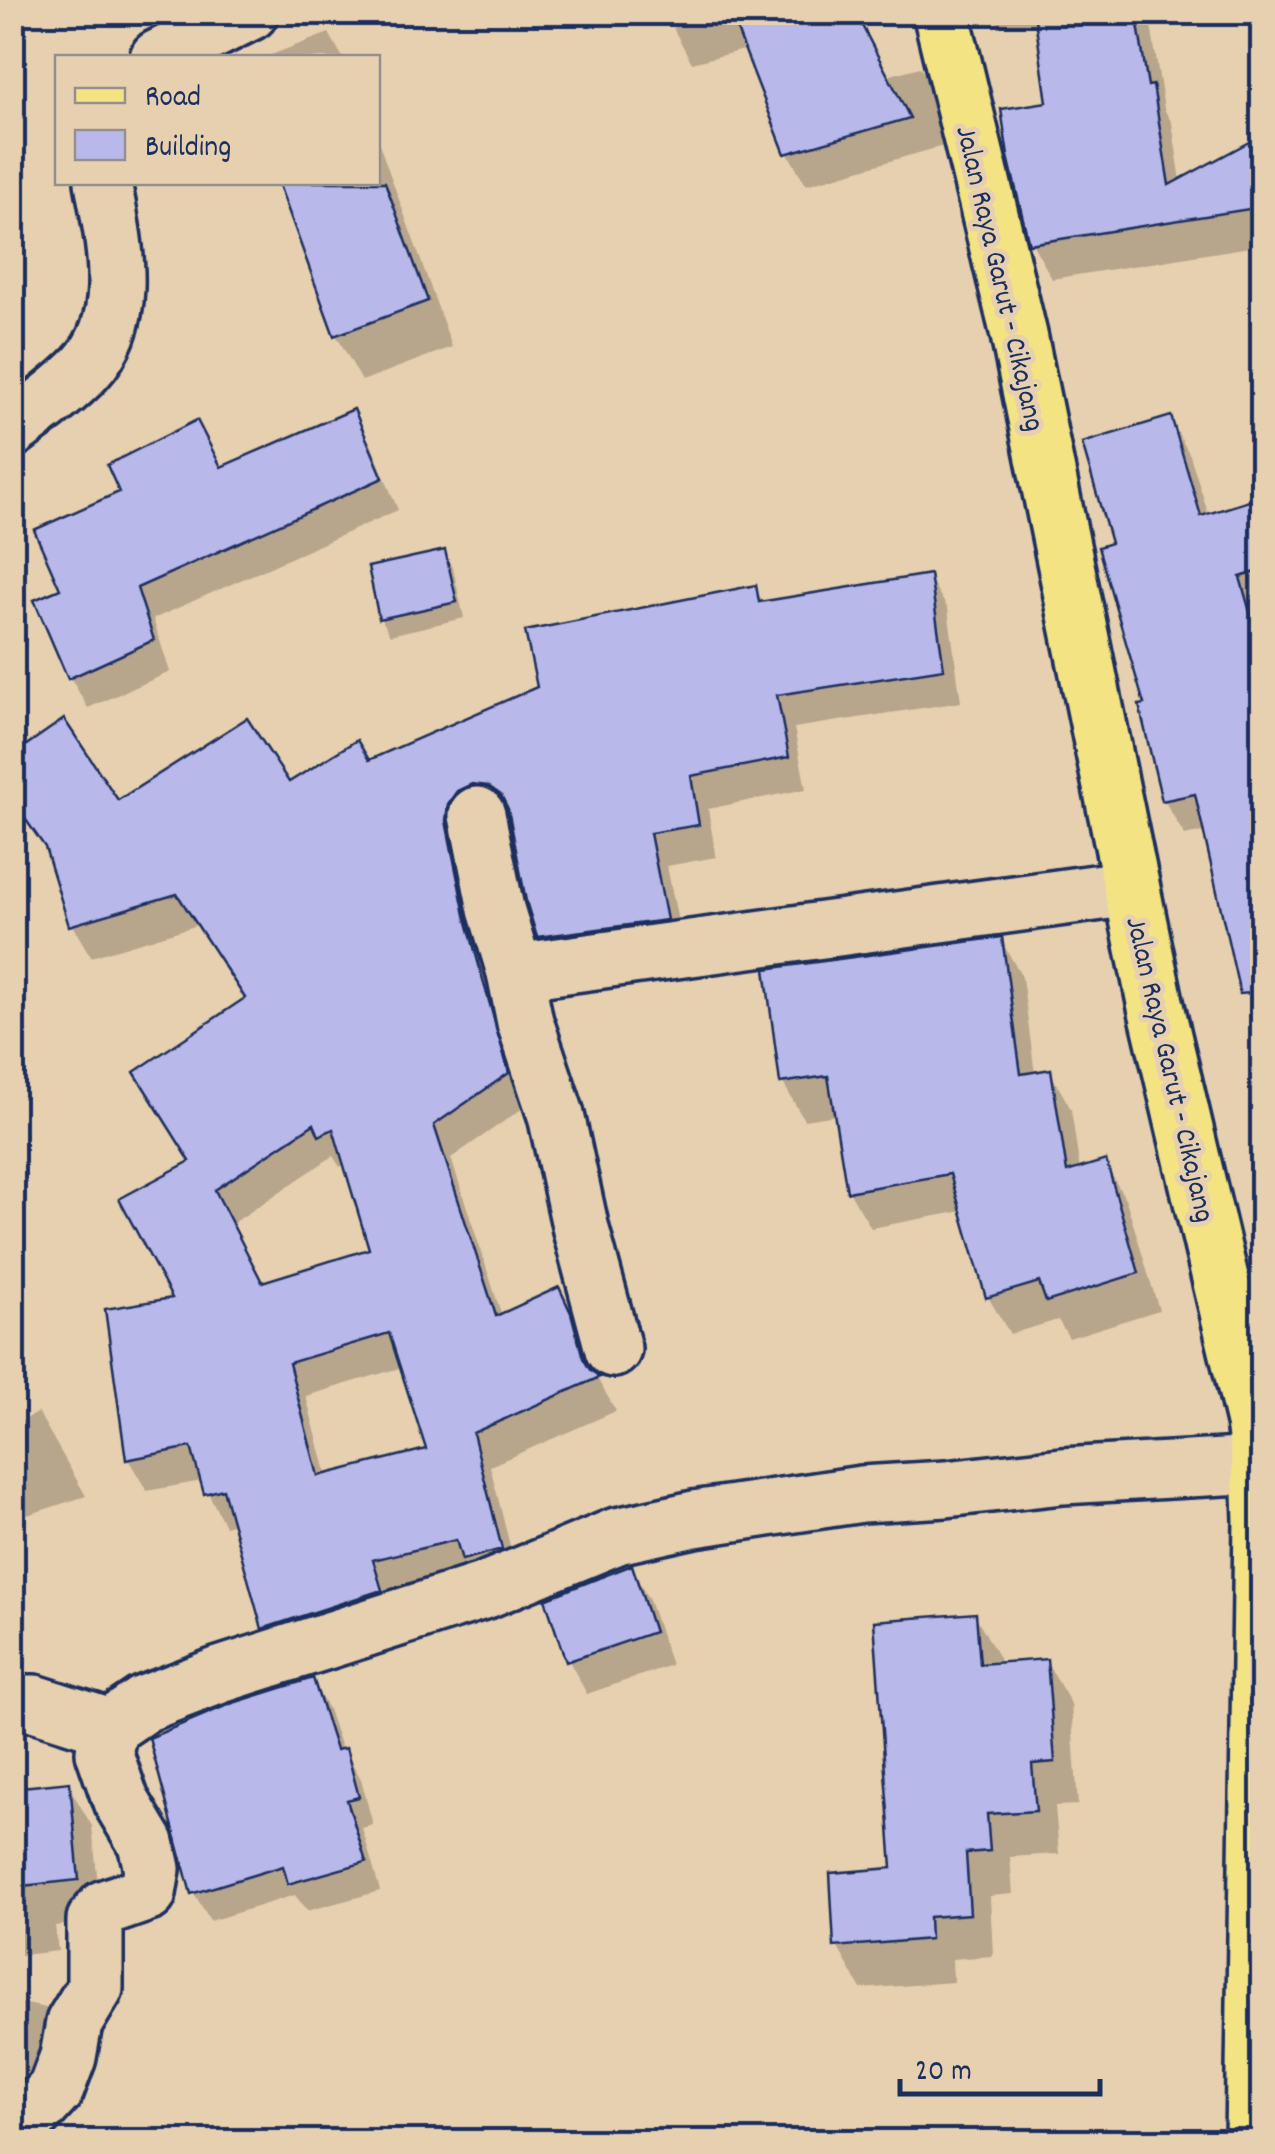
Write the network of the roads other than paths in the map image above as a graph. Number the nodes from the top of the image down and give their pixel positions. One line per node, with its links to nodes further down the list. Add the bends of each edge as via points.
1 (250, 12): 3 (street)
2 (941, 12): 7 (main road, Jalan Raya Garut - Cikajang, via 1019,335)
3 (164, 55)
4 (104, 185): 5 (street, via 116,260 111,324 88,367)
5 (12, 429)
6 (476, 815): 8 (street)
7 (1131, 888): 8 (street); 10 (main road, Jalan Raya Garut - Cikajang)
8 (516, 972): 9 (street)
9 (614, 1349)
10 (1260, 1465): 12 (street, via 862,1494 617,1536 486,1590 144,1704); 14 (main road, Jalan Raya Garut - Cikajang)
11 (12, 1703): 12 (street)
12 (110, 1726): 13 (street, via 104,1752 121,1802 146,1843 148,1893 106,1908 95,1920 96,1988 74,2023 56,2089)
13 (12, 2136)
14 (1253, 2142)

